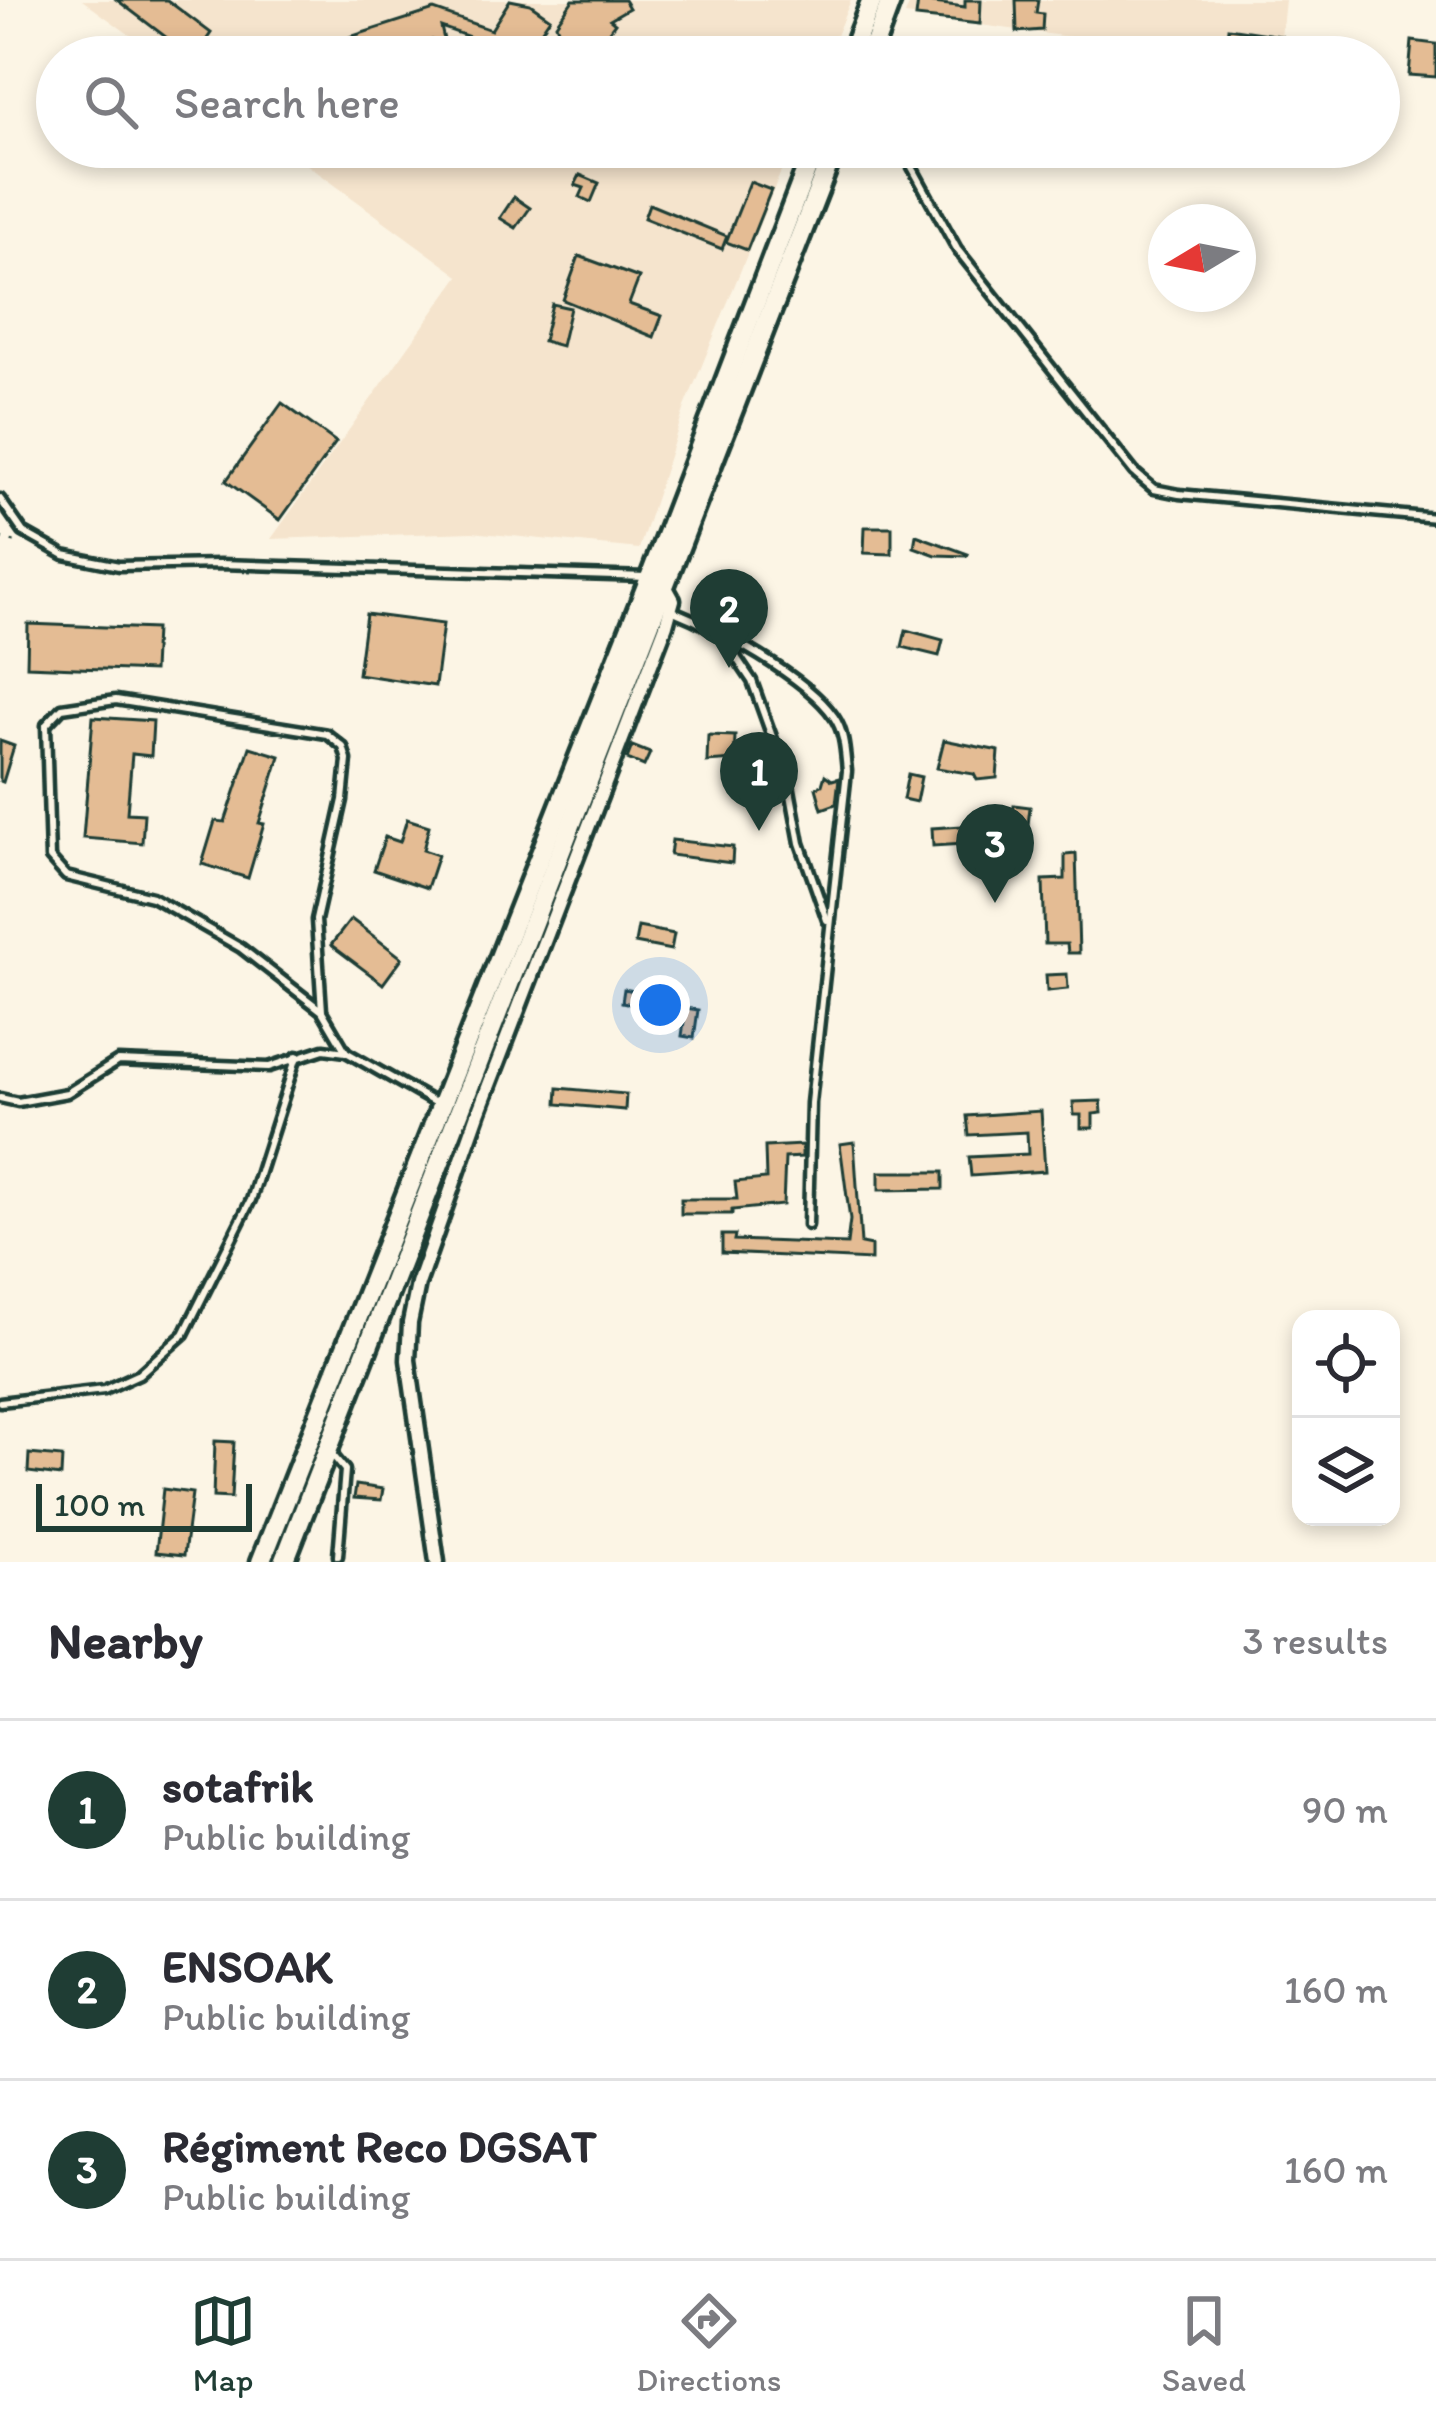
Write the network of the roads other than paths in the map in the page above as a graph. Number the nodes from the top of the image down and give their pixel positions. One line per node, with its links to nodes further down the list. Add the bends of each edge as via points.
1 (872, 0): 3 (street)
2 (891, 0): 4 (street)
3 (858, 36)
4 (878, 36)
5 (807, 168): 10 (street)
6 (826, 168): 10 (street)
7 (913, 168): 9 (lane, via 957,249 1154,489)
8 (0, 499): 10 (lane, via 23,532 64,555 119,566)
9 (1436, 518)
10 (658, 580): 11 (street); 18 (street)
11 (671, 610): 12 (lane); 25 (street, via 418,1283 408,1360)
12 (717, 628): 13 (lane, via 752,681); 13 (lane, via 798,685 840,728 847,771)
13 (828, 924): 19 (lane)
14 (322, 1011): 14 (lane, via 316,920 343,800 343,747 327,734 116,700 62,708 46,725 50,858 67,876 152,896 241,948); 15 (lane)
15 (346, 1052): 16 (lane); 18 (lane)
16 (297, 1056): 17 (lane, via 269,1067 118,1060 67,1093); 20 (lane, via 251,1200 184,1334 139,1374 104,1390)
17 (0, 1098)
18 (450, 1111): 21 (street); 23 (street)
19 (808, 1225)
20 (0, 1402)
21 (327, 1450): 22 (lane, via 345,1470); 24 (street)
22 (338, 1556)
23 (261, 1562)
24 (284, 1562)
25 (437, 1562)

